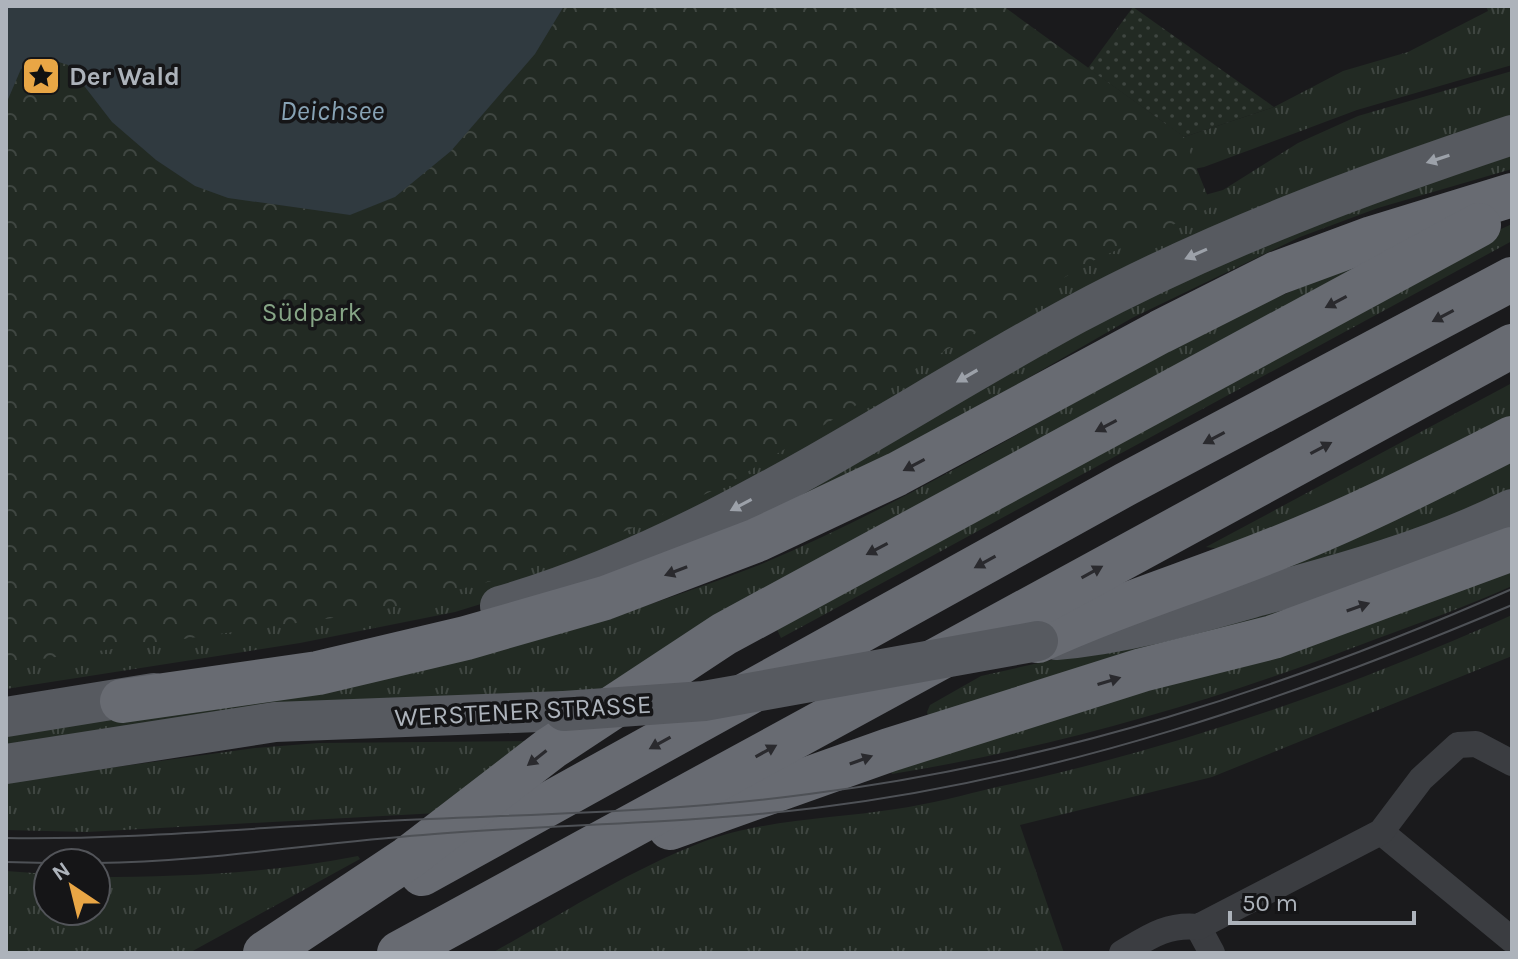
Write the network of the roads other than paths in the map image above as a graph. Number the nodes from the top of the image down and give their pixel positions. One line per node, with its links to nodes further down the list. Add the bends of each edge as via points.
1 (1512, 135): 11 (main road, one-way to 11, via 1277,217 1180,261 1076,314 744,503 625,561 543,594 458,619)
2 (1512, 195): 11 (highway, one-way to 11, via 1277,273 897,474 757,540 605,598 318,673)
3 (1512, 206): 19 (highway, one-way to 19, via 724,634 551,748 408,858)
4 (1512, 279): 20 (highway, one-way to 20, via 1126,484)
5 (1512, 346): 16 (highway, one-way to 5)
6 (1512, 438): 9 (highway)
7 (1512, 509): 9 (main road, via 1361,568)
8 (1512, 549): 16 (highway, one-way to 8, via 1113,680 1273,637)
9 (1181, 601): 10 (highway, via 1107,609)
10 (1038, 641): 14 (main road, WERSTENER STRASSE, bridge, via 704,701 275,722)
11 (122, 701): 12 (main road)
12 (6, 717)
13 (1512, 763): 15 (street, via 1476,744 1458,745 1421,779)
14 (6, 764)
15 (1381, 832): 17 (street); 18 (street)
16 (575, 856): 21 (highway)
17 (1198, 927): 22 (street, via 1162,929); 23 (street)
18 (1512, 940)
19 (265, 953)
20 (280, 953)
21 (399, 953)
22 (1122, 953)
23 (1212, 953)

